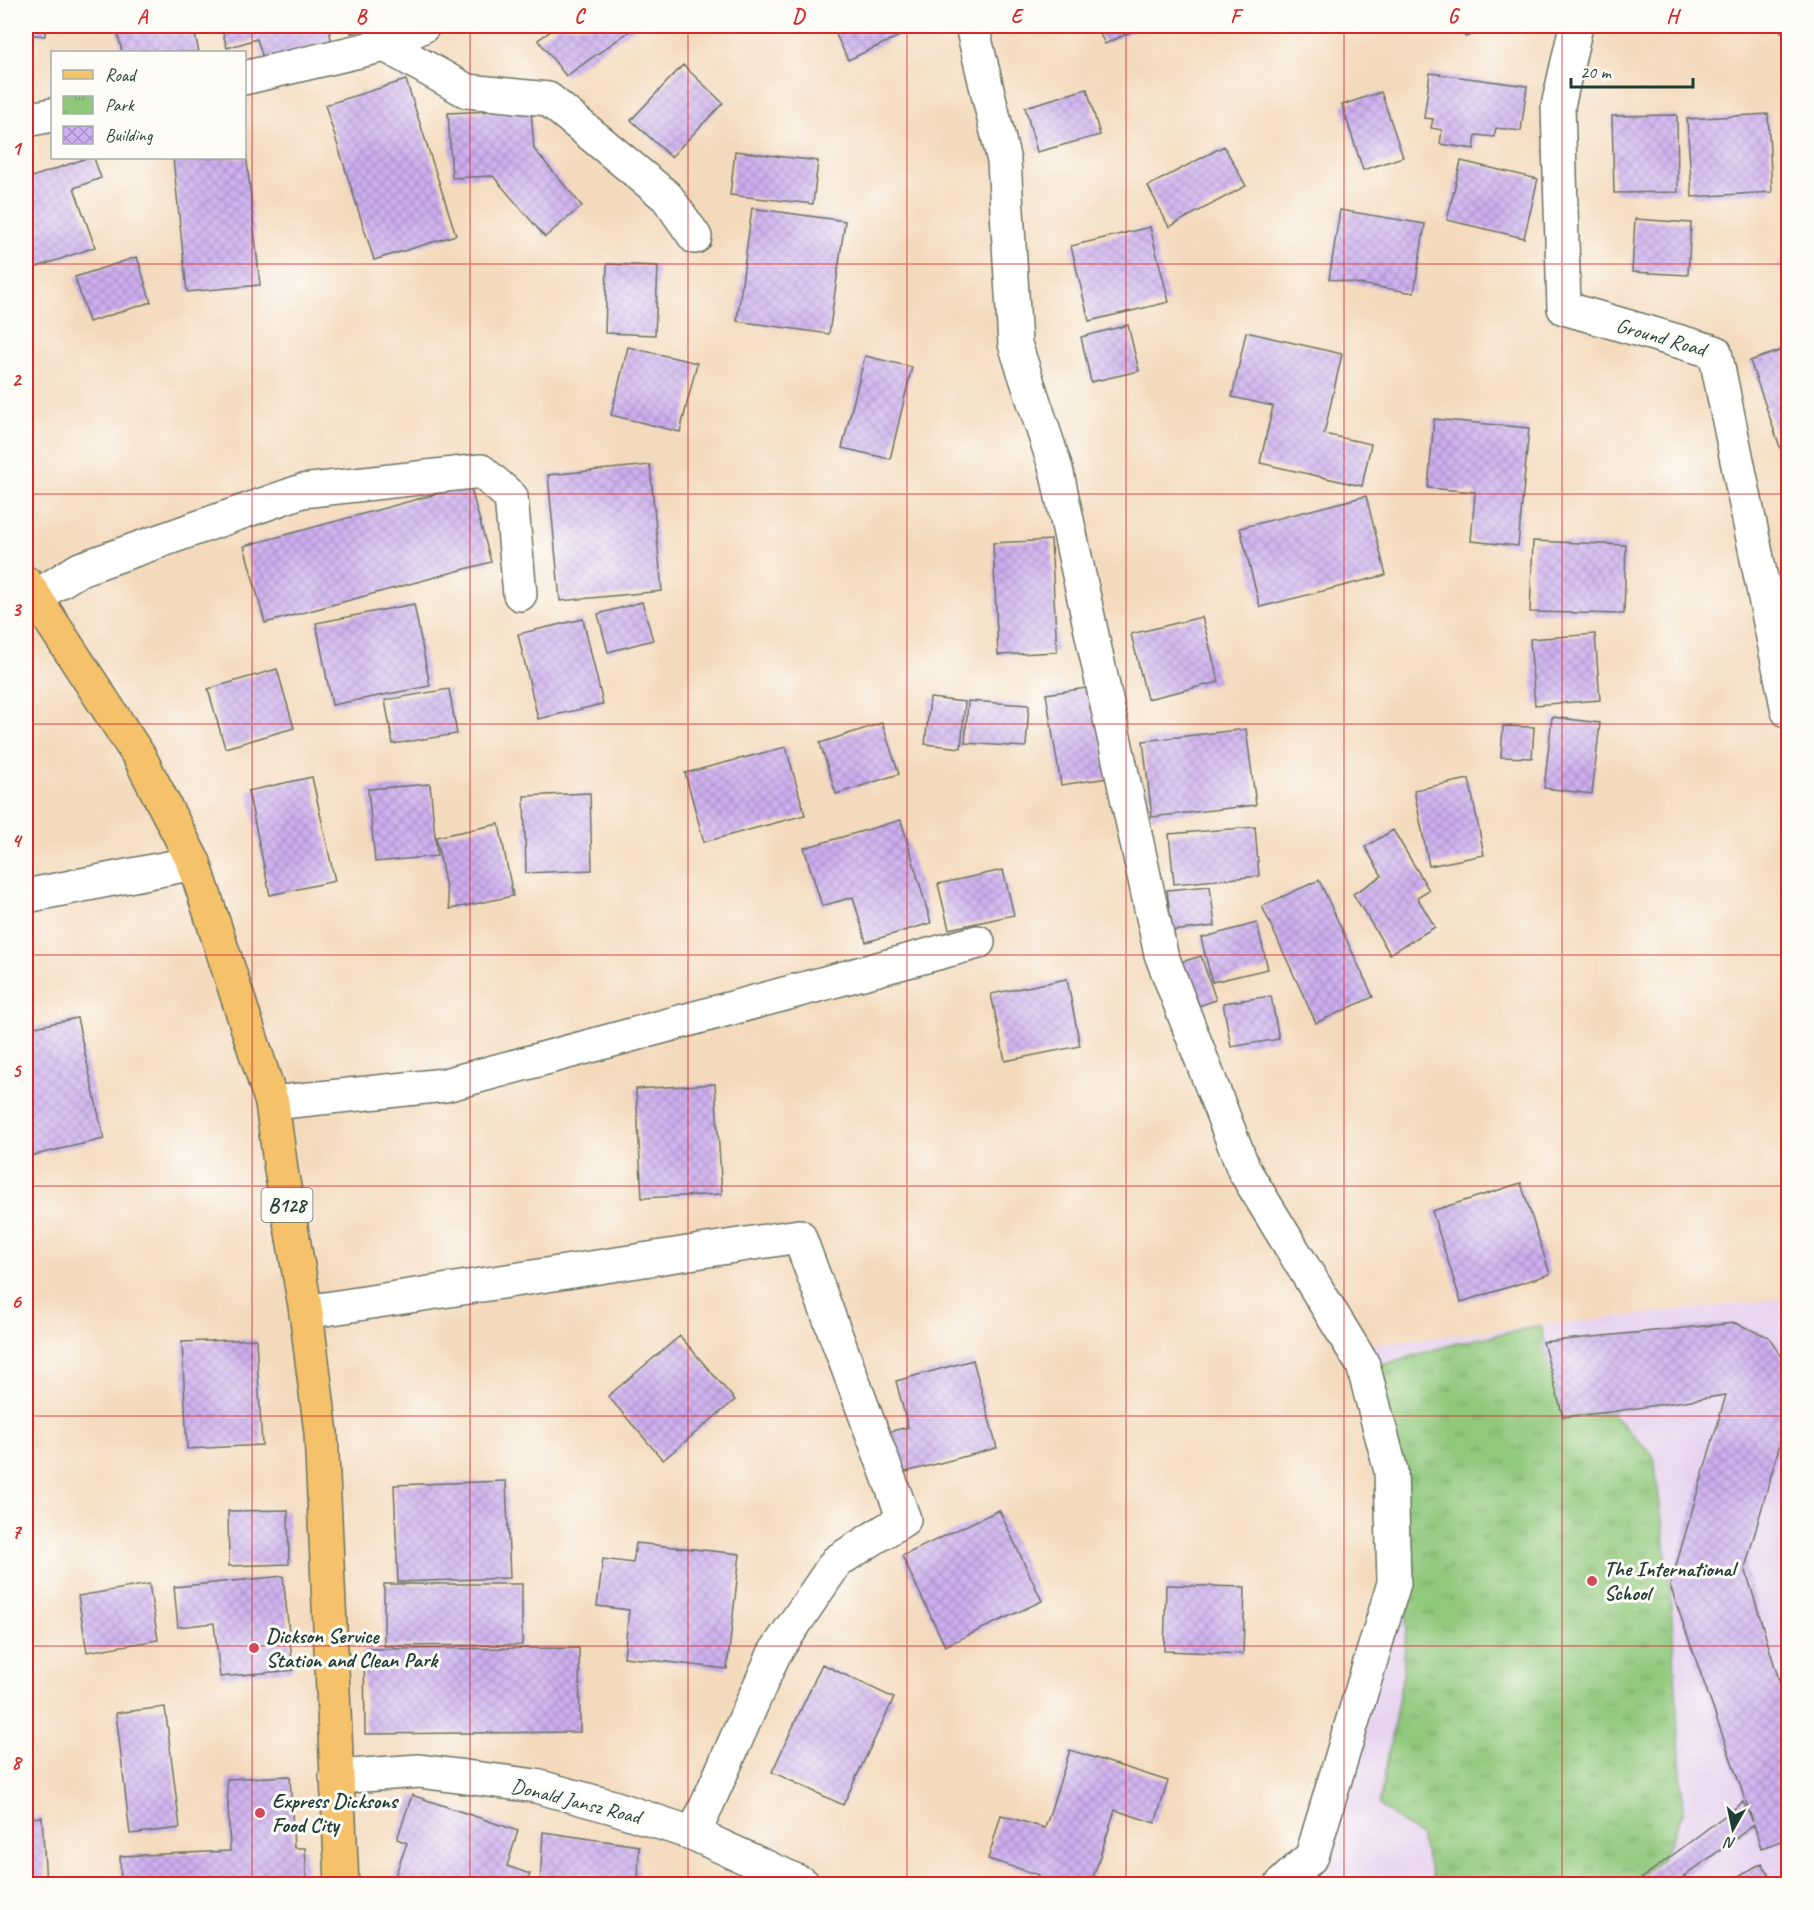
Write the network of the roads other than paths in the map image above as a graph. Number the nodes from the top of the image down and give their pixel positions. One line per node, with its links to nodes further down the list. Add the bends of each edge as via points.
1 (423, 26): 4 (street)
2 (972, 26): 21 (street, via 1004,161 1015,344 1056,469 1161,954 1244,1170 1364,1365 1391,1471 1394,1583 1312,1856)
3 (1576, 26): 11 (street, Ground Road, via 1558,106 1564,309 1715,352)
4 (385, 45): 5 (street); 8 (street, via 467,91 548,99 667,197)
5 (246, 78)
6 (51, 115): 7 (street)
7 (26, 120)
8 (695, 237)
9 (30, 590): 10 (street, via 302,491 481,471 511,497); 12 (main road, B128, via 139,756)
10 (520, 594)
11 (1788, 711)
12 (194, 863): 13 (street); 15 (main road, B128)
13 (26, 896)
14 (978, 942): 15 (street, via 444,1085)
15 (272, 1103): 16 (main road, B128)
16 (306, 1312): 17 (main road, B128, via 321,1433); 18 (street, via 799,1236 904,1519 837,1561 774,1654)
17 (336, 1777): 18 (street, Donald Jansz Road, via 419,1771 536,1786); 19 (main road, B128)
18 (694, 1834): 20 (street, Donald Jansz Road)
19 (342, 1884)
20 (803, 1884)
21 (1282, 1884)

